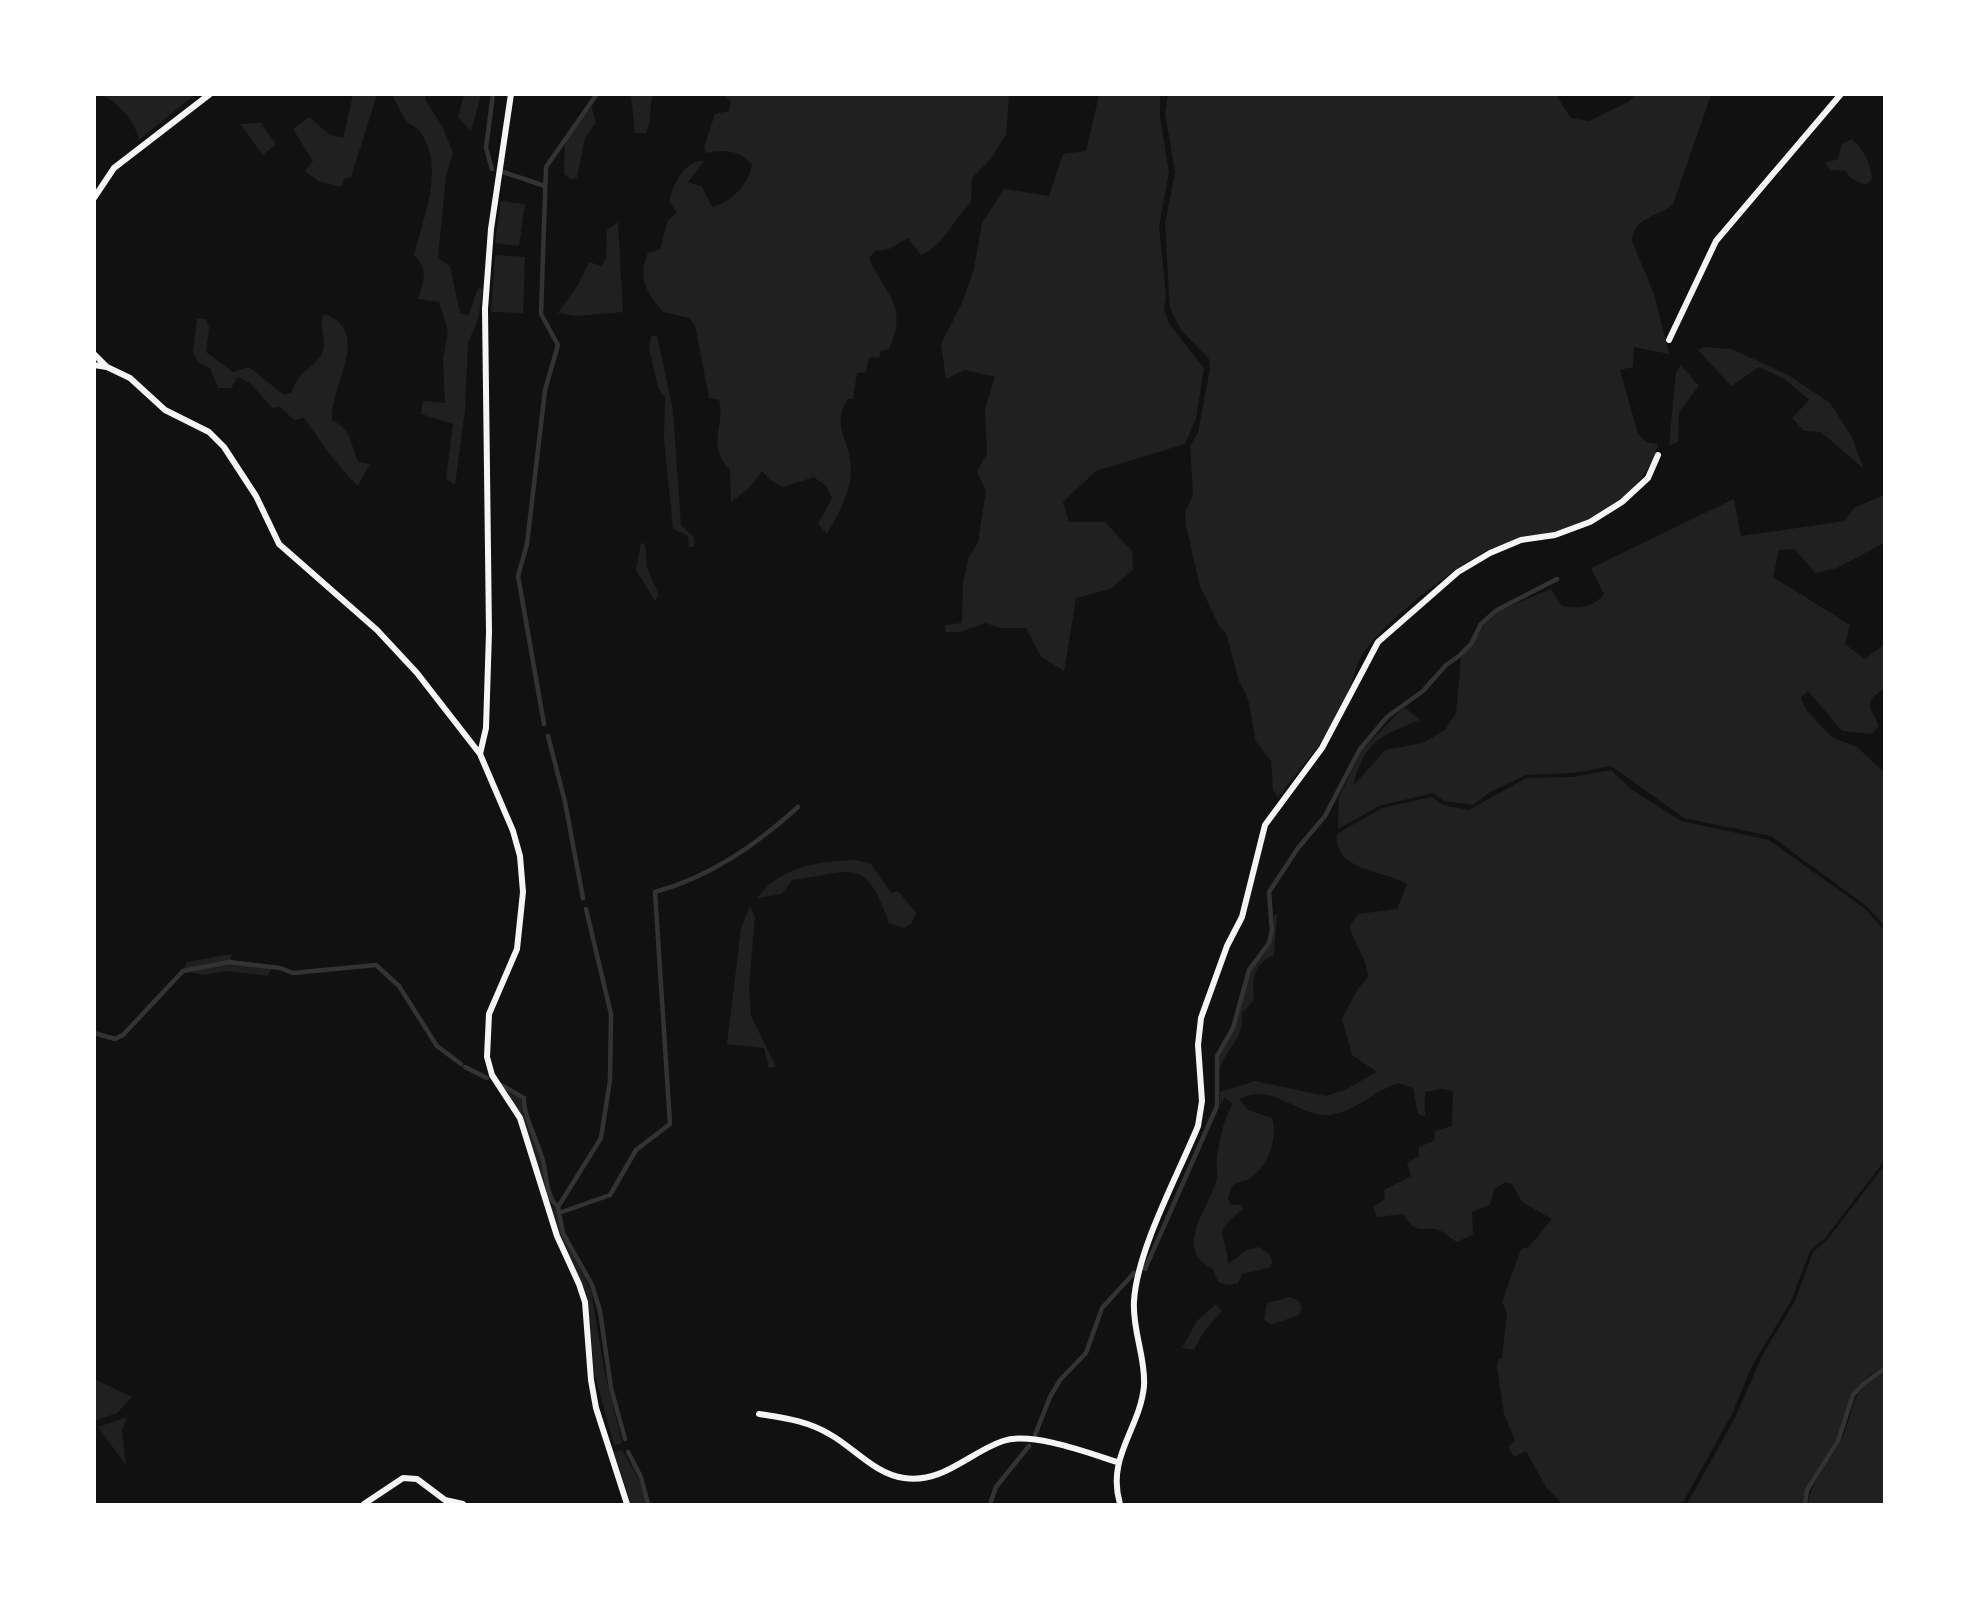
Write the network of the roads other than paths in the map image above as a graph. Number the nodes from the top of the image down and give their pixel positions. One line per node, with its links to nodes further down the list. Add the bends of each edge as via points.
1 (210, 94): 4 (street, via 114,168)
2 (511, 94): 10 (street, via 491,229 485,309 489,632 486,728)
3 (1841, 94): 5 (street, via 1716,241)
4 (94, 198)
5 (1669, 340)
6 (94, 354): 8 (street)
7 (94, 365): 8 (street)
8 (107, 367): 10 (street, via 130,378 165,410 209,432 224,447 251,487 279,544 377,630)
9 (1658, 455): 12 (street, via 1648,478 1622,502 1590,522 1490,553 1458,572 1378,642 1322,748 1265,825 1242,917 1201,1018 1198,1126 1138,1272 1134,1322 1144,1385)
10 (480, 754): 15 (street, via 513,831 523,892 517,949 489,1014 487,1057 492,1075 520,1118 557,1236 582,1293 596,1408)
11 (759, 1415): 12 (street, via 813,1426 882,1470 905,1478 950,1471 1004,1440 1074,1448)
12 (1117, 1462): 16 (street)
13 (364, 1504): 14 (street, via 403,1478 416,1479 445,1500)
14 (463, 1504)
15 (627, 1504)
16 (1121, 1504)

